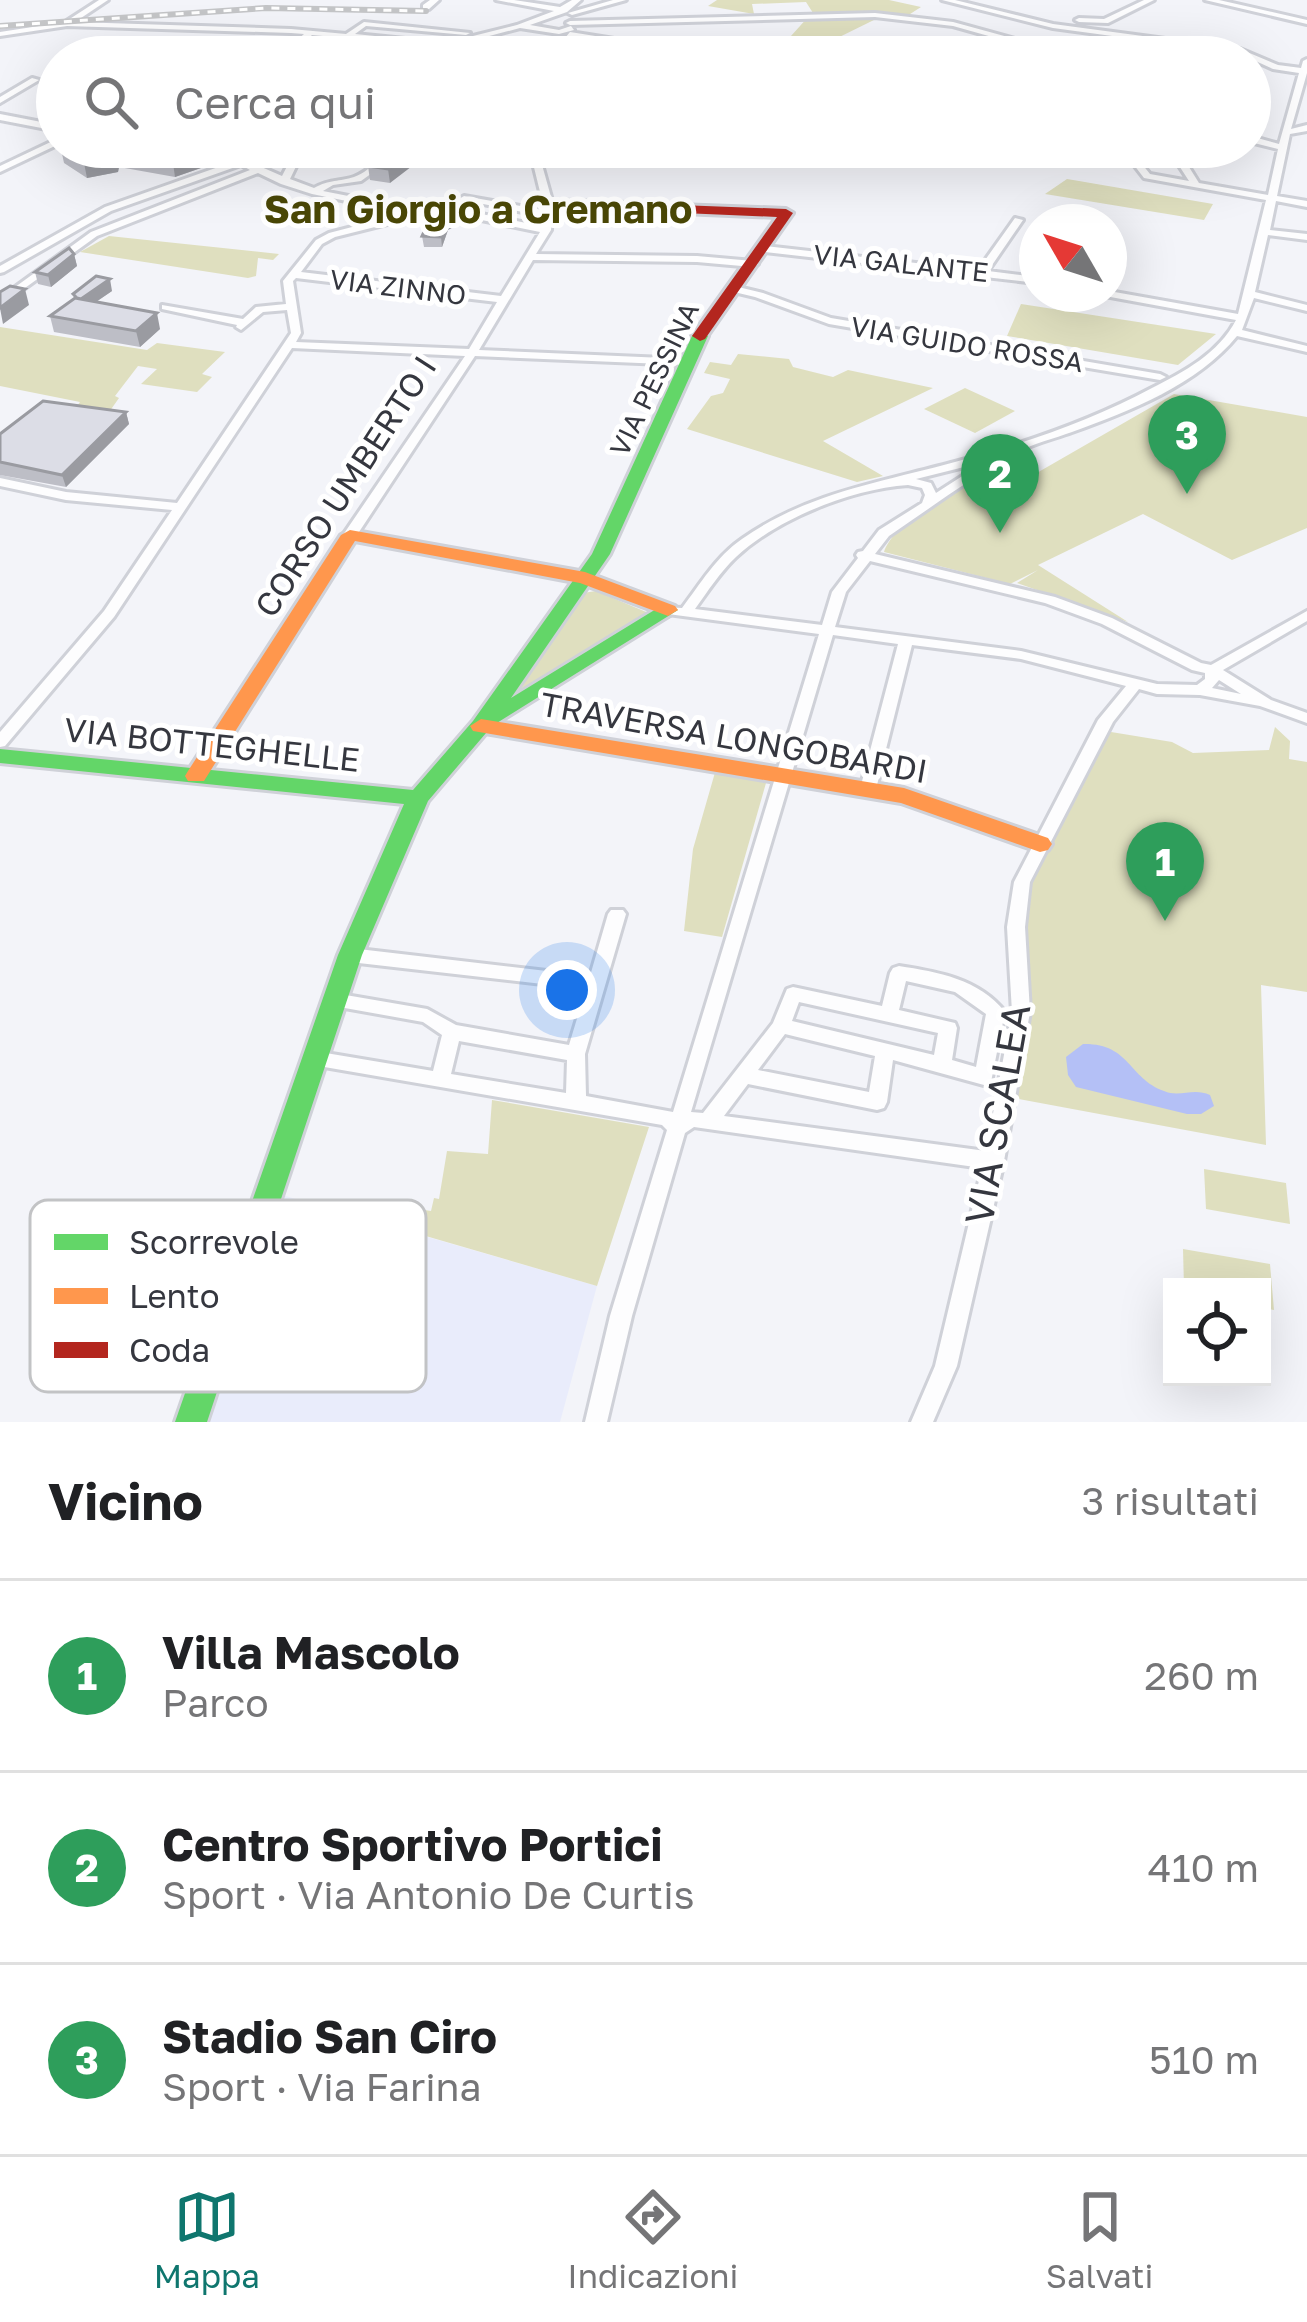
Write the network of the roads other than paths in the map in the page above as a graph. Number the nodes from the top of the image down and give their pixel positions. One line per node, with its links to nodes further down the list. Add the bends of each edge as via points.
1 (104, 0): 12 (street)
2 (435, 0): 9 (street)
3 (500, 0): 10 (street)
4 (577, 0): 10 (street)
5 (622, 0): 10 (street)
6 (948, 0): 14 (street)
7 (1150, 0): 14 (street, via 1105,21)
8 (1209, 0): 11 (street)
9 (426, 7)
10 (570, 21): 13 (street); 13 (street, via 559,32); 22 (street); 23 (street); 24 (street, via 875,15)
11 (1307, 22)
12 (67, 24): 15 (street); 16 (street)
13 (528, 24): 18 (street)
14 (1053, 26): 25 (street); 26 (street)
15 (311, 32): 17 (street); 19 (street)
16 (0, 34)
17 (349, 34): 18 (street, via 364,24); 20 (street)
18 (475, 35): 21 (street)
19 (306, 36)
20 (366, 36)
21 (472, 36)
22 (563, 36)
23 (630, 36)
24 (998, 36)
25 (1029, 36)
26 (1128, 36)
27 (1271, 65): 28 (street)
28 (1305, 66): 36 (street)
29 (35, 80): 30 (street)
30 (0, 100)
31 (0, 117): 32 (street)
32 (16, 120): 33 (street); 34 (street)
33 (36, 124)
34 (0, 128)
35 (1307, 128): 36 (street)
36 (1285, 134): 38 (street)
37 (1271, 144): 38 (street)
38 (1281, 147): 52 (street)
39 (36, 152): 47 (street)
40 (208, 168): 63 (street, via 108,209)
41 (253, 168): 48 (street)
42 (291, 168): 49 (street)
43 (374, 168): 51 (street)
44 (537, 168): 54 (street)
45 (1141, 168): 50 (street)
46 (1185, 168): 50 (street)
47 (0, 170)
48 (257, 170): 49 (street); 64 (street, via 118,222)
49 (284, 182): 51 (street)
50 (1196, 185): 52 (street)
51 (315, 193): 56 (street)
52 (1274, 198): 53 (street); 59 (street)
53 (1307, 204)
54 (547, 209): 55 (street, via 461,194); 58 (street); 61 (main road, VIA PESSINA, via 786,213)
55 (447, 212): 56 (street); 58 (street)
56 (396, 214): 66 (street, via 332,235)
57 (1018, 220): 65 (street)
58 (546, 230): 62 (street, CORSO UMBERTO I)
59 (1265, 232): 60 (street); 69 (street)
60 (1307, 237)
61 (759, 256): 62 (street, VIA GALANTE); 65 (street, VIA GALANTE); 68 (main road, VIA PESSINA)
62 (530, 257): 72 (street, CORSO UMBERTO I)
63 (4, 268): 64 (street)
64 (41, 271): 70 (street)
65 (983, 271): 67 (street, VIA GALANTE)
66 (292, 274): 72 (street, VIA ZINNO); 74 (street)
67 (1019, 277)
68 (732, 291): 81 (main road, VIA PESSINA); 82 (street, VIA GUIDO ROSSA, via 830,321)
69 (1249, 294): 75 (street); 76 (street)
70 (2, 296)
71 (1127, 297): 76 (street)
72 (503, 299): 80 (street, CORSO UMBERTO I)
73 (166, 308): 74 (street, via 243,325 260,309)
74 (290, 308): 78 (street, via 296,333)
75 (1307, 308)
76 (1241, 318): 77 (street)
77 (1235, 332): 79 (street); 83 (street, via 1194,369 1144,396)
78 (289, 345): 80 (street); 87 (street)
79 (1307, 349)
80 (472, 353): 81 (street); 88 (street, CORSO UMBERTO I)
81 (687, 362): 90 (main road, VIA PESSINA)
82 (1160, 376)
83 (1016, 446): 84 (street); 86 (street)
84 (899, 479): 86 (street, via 927,486); 91 (street, via 842,494 752,538)
85 (0, 482): 87 (street)
86 (927, 501): 89 (street)
87 (179, 507): 101 (street, via 109,614)
88 (350, 535): 90 (main road); 104 (main road, CORSO UMBERTO I)
89 (863, 555): 93 (street, via 838,592); 95 (street, via 1050,600)
90 (585, 578): 91 (main road); 100 (main road, VIA PESSINA)
91 (678, 610): 93 (street); 100 (main road)
92 (1307, 615): 95 (street)
93 (828, 629): 94 (street); 103 (street)
94 (904, 643): 96 (street, via 1021,655); 105 (street)
95 (1213, 670): 97 (street); 98 (street)
96 (1134, 685): 97 (street); 107 (street, VIA SCALEA, via 1106,720)
97 (1200, 690): 98 (street)
98 (1266, 703): 99 (street)
99 (1307, 718)
100 (482, 726): 103 (main road, TRAVERSA LONGOBARDI); 106 (main road)
101 (0, 742)
102 (0, 756): 104 (main road, VIA BOTTEGHELLE)
103 (780, 772): 105 (main road, TRAVERSA LONGOBARDI); 122 (street)
104 (196, 776): 106 (main road, VIA BOTTEGHELLE)
105 (868, 789): 107 (main road, TRAVERSA LONGOBARDI)
106 (418, 798): 109 (main road)
107 (1040, 844): 123 (street, VIA SCALEA, via 1022,882 1021,1012)
108 (617, 914): 110 (street)
109 (350, 955): 110 (street); 111 (main road)
110 (595, 983): 116 (street)
111 (334, 1000): 114 (street, via 427,1016); 117 (main road)
112 (889, 1015): 113 (street, via 794,994); 118 (street, via 948,1028); 118 (street, via 899,973 958,983 996,1012 984,1076)
113 (781, 1026): 115 (street); 119 (street)
114 (452, 1032): 116 (street); 120 (street)
115 (885, 1049): 118 (street); 119 (street, via 877,1102)
116 (576, 1054): 121 (street)
117 (314, 1059): 120 (street); 124 (main road)
118 (942, 1064)
119 (742, 1075): 122 (street)
120 (440, 1080): 121 (street)
121 (576, 1102): 122 (street)
122 (685, 1119): 123 (street); 127 (street, via 620,1316)
123 (994, 1161): 128 (street, VIA SCALEA, via 946,1366)
124 (266, 1200)
125 (201, 1392): 126 (main road)
126 (191, 1422)
127 (596, 1422)
128 (922, 1422)

